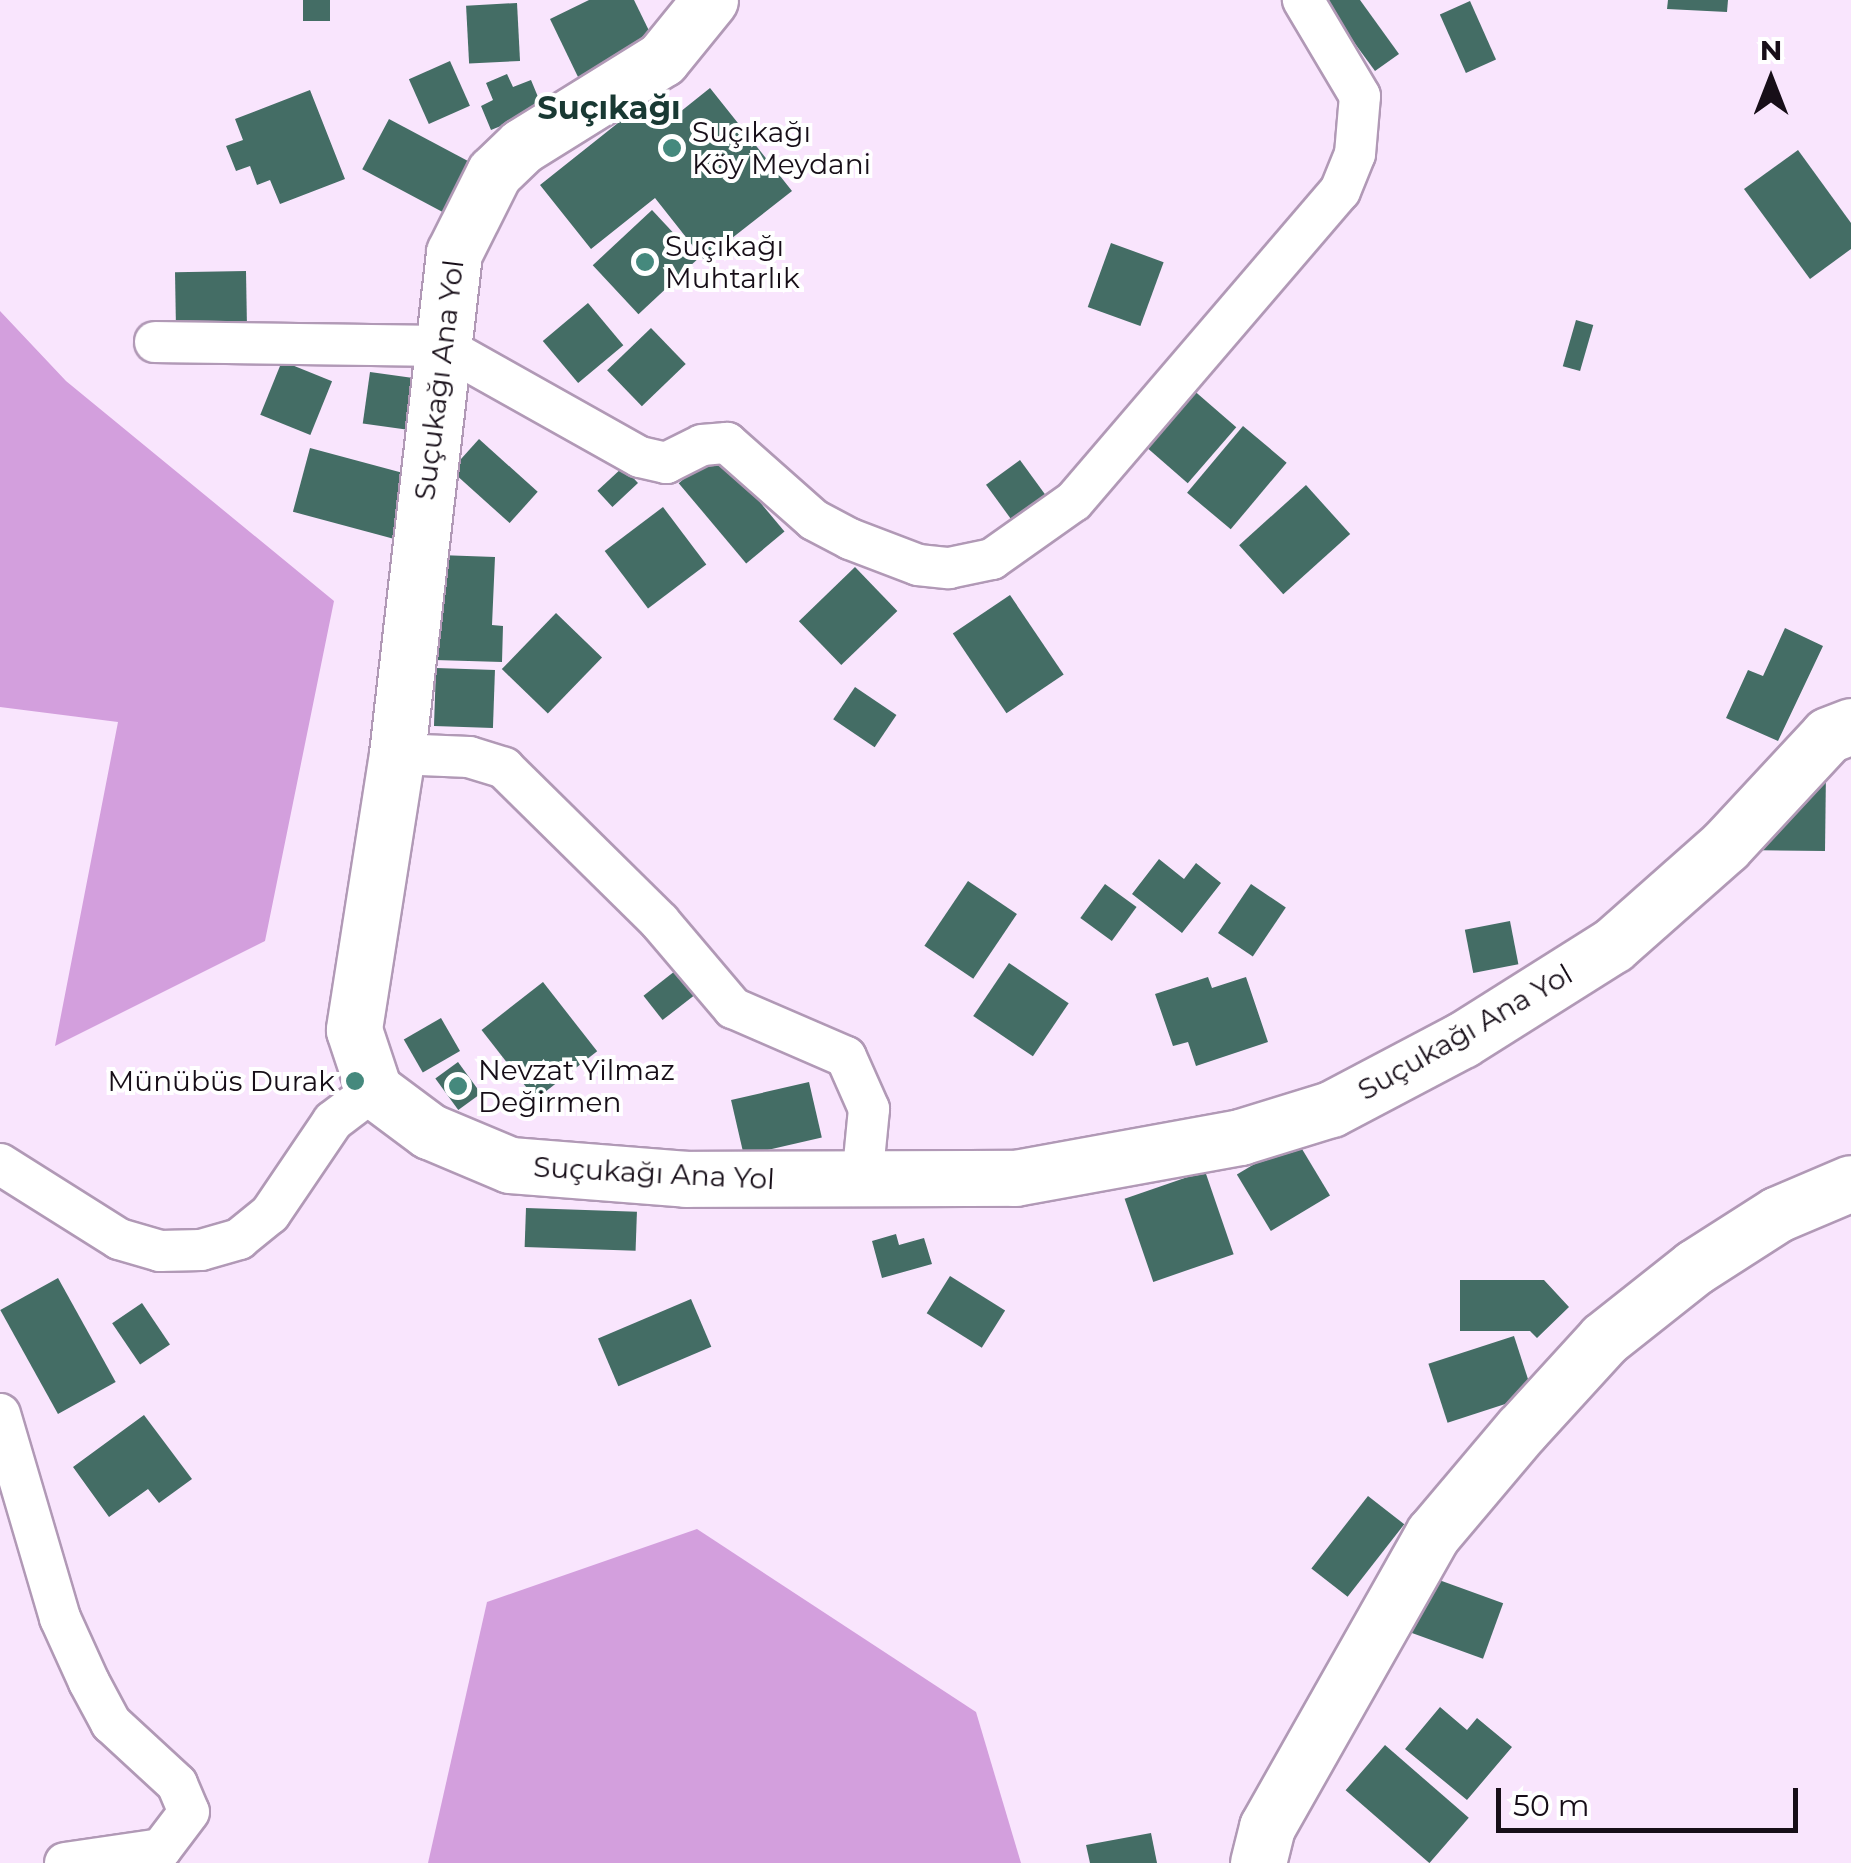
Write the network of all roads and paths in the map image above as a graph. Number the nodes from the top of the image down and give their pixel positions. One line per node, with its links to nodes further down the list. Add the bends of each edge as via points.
1 (710, 0): 4 (street, Suçukağı Ana Yol, via 662,59 522,146 494,173 454,254)
2 (1303, 0): 4 (street, via 1360,96 1355,154 1340,191 1074,501 992,558 949,568 918,564 850,539 814,520 727,443 666,463 640,457)
3 (155, 342): 4 (street)
4 (442, 346): 6 (street, Suçukağı Ana Yol)
5 (1843, 721): 9 (street, Suçukağı Ana Yol, via 1725,846 1613,944 1462,1040 1331,1108 1240,1137 1014,1178)
6 (396, 754): 7 (street, Suçukağı Ana Yol, via 356,991 358,1056); 9 (street, via 470,757 504,768 660,922 733,1008 846,1057 870,1109)
7 (374, 1090): 8 (street, via 333,1120 270,1214 240,1239 200,1250 160,1251 119,1239); 9 (street, Suçukağı Ana Yol, via 430,1130 510,1166 686,1180)
8 (0, 1164)
9 (862, 1181)
10 (1851, 1182): 13 (street, via 1778,1214 1695,1267 1604,1340 1521,1430 1433,1534 1267,1827)
11 (0, 1414): 12 (street, via 60,1618 89,1682 111,1724 177,1784 189,1812 161,1848)
12 (65, 1863)
13 (1258, 1863)

